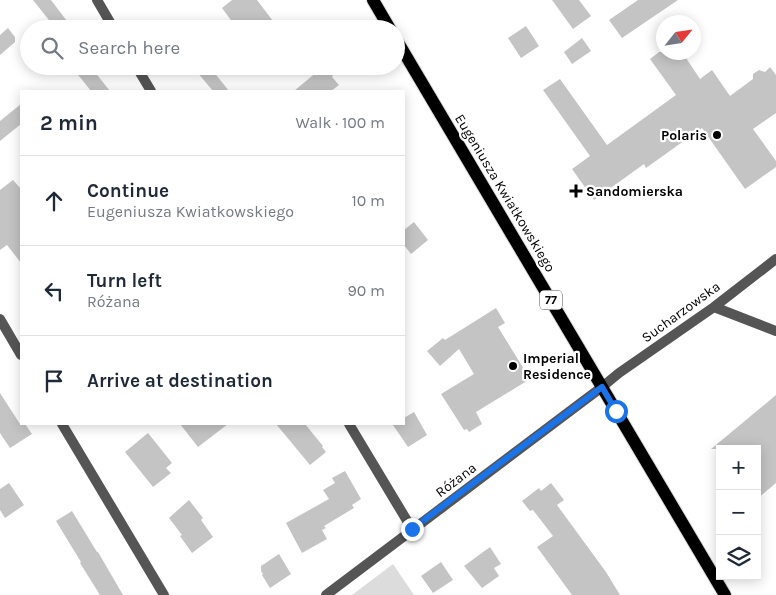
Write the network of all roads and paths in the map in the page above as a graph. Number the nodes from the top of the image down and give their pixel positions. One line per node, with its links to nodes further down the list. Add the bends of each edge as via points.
1 (97, 0): 3 (street)
2 (373, 0): 4 (main road)
3 (109, 20)
4 (385, 20)
5 (405, 54): 13 (main road, Eugeniusza Kwiatkowskiego / 77)
6 (141, 75): 7 (street)
7 (150, 90)
8 (776, 259): 9 (street, Sucharzowska)
9 (714, 307): 11 (street); 13 (street, Sucharzowska)
10 (0, 319): 12 (street)
11 (776, 331)
12 (20, 353)
13 (602, 387): 16 (street, Różana); 19 (main road, Eugeniusza Kwiatkowskiego / 77)
14 (63, 425): 17 (street)
15 (350, 425): 16 (street)
16 (412, 529): 18 (street, Różana)
17 (164, 595)
18 (326, 595)
19 (725, 595)

